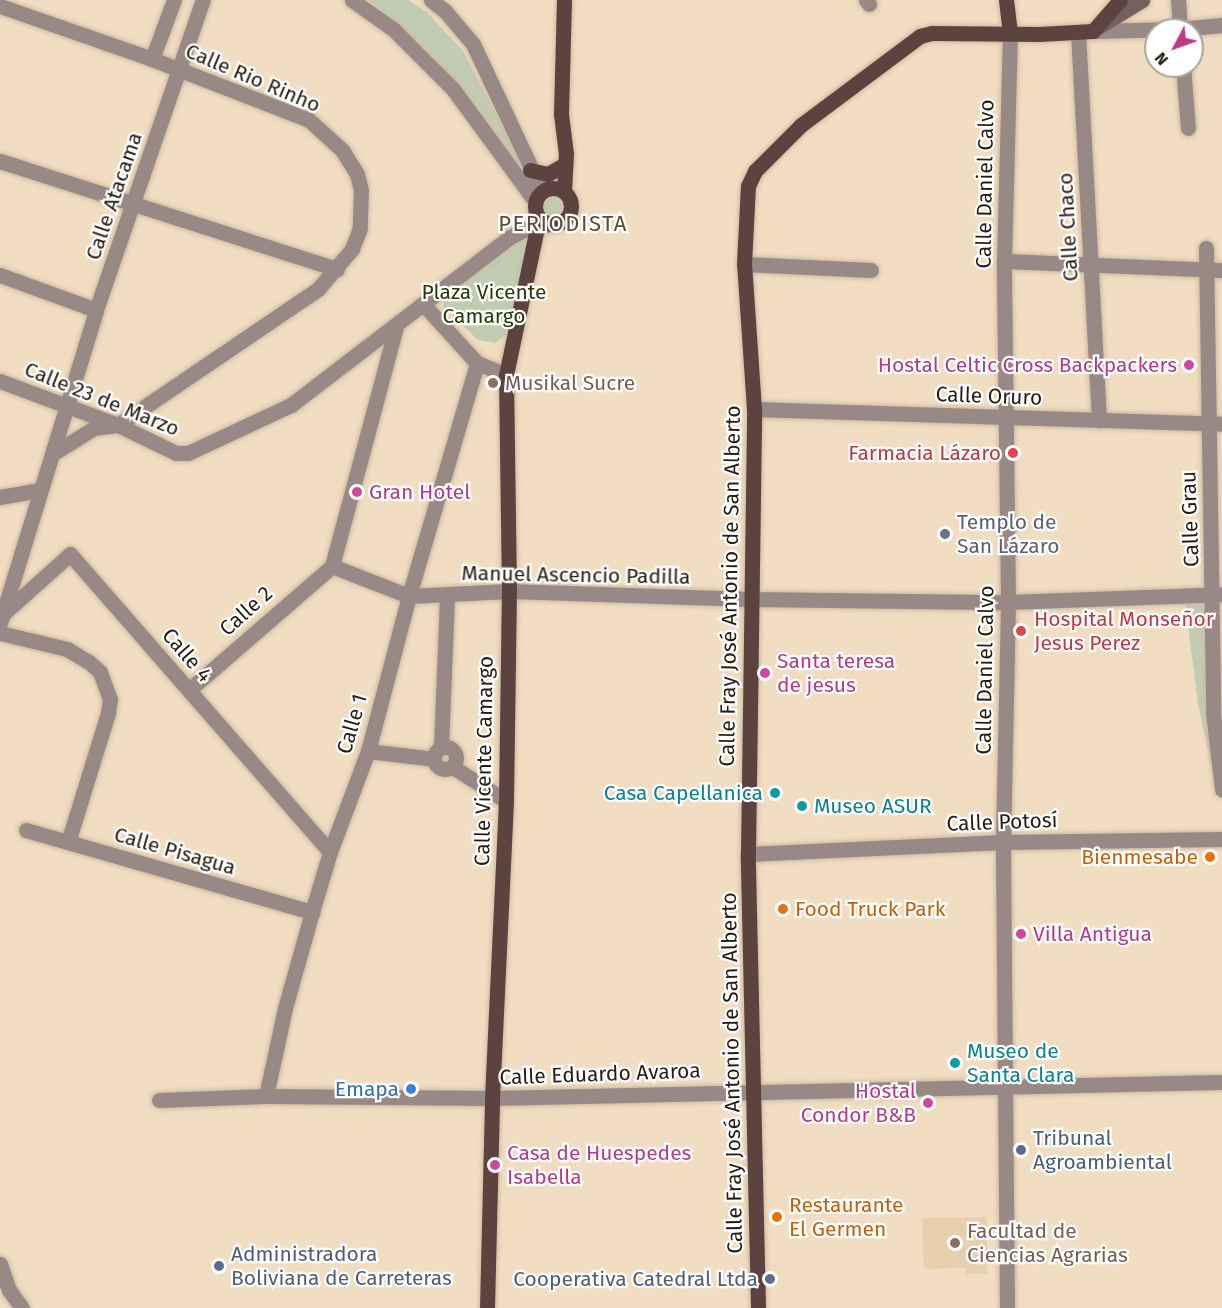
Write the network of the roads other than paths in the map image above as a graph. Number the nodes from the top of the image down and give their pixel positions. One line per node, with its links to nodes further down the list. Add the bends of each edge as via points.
1 (174, 0): 17 (street)
2 (203, 0): 18 (street, Calle Atacama)
3 (352, 0): 25 (street, via 394,30 453,89)
4 (431, 0): 23 (street, via 445,10 473,44)
5 (564, 0): 22 (main road, via 561,114)
6 (1006, 0): 16 (main road)
7 (1119, 0): 15 (main road)
8 (1142, 0): 15 (street)
9 (1178, 0): 11 (street)
10 (0, 6): 17 (street, Calle Rio Rinho)
11 (1179, 18)
12 (1222, 25): 13 (street)
13 (1204, 27)
14 (1144, 30): 15 (street)
15 (1086, 31): 16 (main road, Calle Fray José Antonio de San Alberto); 31 (street, Calle Chaco)
16 (1010, 33): 29 (street, Calle Daniel Calvo); 30 (main road, Calle Fray José Antonio de San Alberto, via 920,36 801,125 755,171 748,186)
17 (152, 59): 18 (street, Calle Rio Rinho)
18 (179, 70): 26 (street, Calle Atacama); 32 (street, Calle Rio Rinho, via 309,120 342,150 357,174 362,212 352,249)
19 (1184, 78): 20 (street)
20 (1188, 128)
21 (0, 161): 26 (street)
22 (565, 164): 23 (main road, via 548,174); 24 (main road)
23 (530, 170): 25 (street)
24 (564, 191): 25 (main road, via 553,188); 27 (main road, via 570,201 570,213 562,222)
25 (538, 196): 27 (main road, via 534,207)
26 (134, 203): 32 (street); 38 (street, Calle Atacama)
27 (542, 223): 37 (street, Calle 23 de Marzo, via 510,237); 41 (main road, Calle Vicente Camargo)
28 (1206, 248): 33 (street, Calle Grau)
29 (1004, 261): 31 (street); 45 (street, Calle Daniel Calvo)
30 (744, 264): 34 (street); 44 (main road, Calle Fray José Antonio de San Alberto)
31 (1091, 265): 33 (street); 46 (street, Calle Chaco)
32 (337, 269): 48 (street, Calle Rio Rinho, via 318,289)
33 (1206, 269): 35 (street); 47 (street, Calle Grau)
34 (871, 270)
35 (1222, 270)
36 (0, 275): 38 (street)
37 (424, 305): 39 (street, Calle 23 de Marzo); 40 (street)
38 (96, 310): 43 (street, Calle Atacama)
39 (396, 327): 48 (street, Calle 23 de Marzo, via 291,405 204,448 176,453); 52 (street)
40 (477, 363): 41 (street); 56 (street, Calle 1)
41 (506, 375): 53 (main road, Calle Vicente Camargo)
42 (0, 381): 43 (street, Calle 23 de Marzo)
43 (67, 405): 48 (street, Calle 23 de Marzo); 49 (street, Calle Atacama)
44 (754, 409): 45 (street, Calle Oruro); 57 (main road, Calle Fray José Antonio de San Alberto)
45 (1005, 418): 46 (street, Calle Oruro); 58 (street, Calle Daniel Calvo)
46 (1099, 420): 47 (street, Calle Oruro)
47 (1215, 424): 54 (street, Calle Grau)
48 (118, 425): 49 (street, Calle Rio Rinho, via 94,428)
49 (52, 454): 50 (street, Calle Atacama)
50 (40, 490): 51 (street); 59 (street, Calle Atacama)
51 (0, 497)
52 (332, 566): 56 (street, Manuel Ascencio Padilla); 61 (street, Calle 2)
53 (509, 591): 55 (street, Manuel Ascencio Padilla); 57 (street, Manuel Ascencio Padilla); 65 (main road, Calle Vicente Camargo)
54 (1218, 594): 58 (street, Manuel Ascencio Padilla); 64 (street, Calle Grau, via 1213,713)
55 (447, 595): 56 (street, Manuel Ascencio Padilla); 63 (street)
56 (409, 596): 62 (street, Calle 1)
57 (750, 599): 58 (street, Manuel Ascencio Padilla); 71 (main road, Calle Fray José Antonio de San Alberto)
58 (1008, 602): 69 (street, Calle Daniel Calvo)
59 (2, 619): 61 (street, Calle 4, via 70,554)
60 (0, 633): 68 (street, via 67,649 89,662 100,672 110,699)
61 (189, 690): 70 (street, Calle 4)
62 (368, 751): 63 (street); 70 (street, Calle 1)
63 (437, 753): 65 (street, via 448,747 455,752 453,767)
64 (1222, 789)
65 (506, 801): 77 (main road, Calle Vicente Camargo)
66 (27, 830): 68 (street, Calle Pisagua)
67 (1222, 839): 69 (street, Calle Potosí)
68 (68, 842): 72 (street, Calle Pisagua)
69 (1003, 842): 71 (street, Calle Potosí); 74 (street, Calle Daniel Calvo)
70 (330, 852): 72 (street, Calle 1)
71 (748, 854): 75 (main road, Calle Fray José Antonio de San Alberto)
72 (312, 912): 76 (street, Calle 1)
73 (1222, 1082): 74 (street, Calle Eduardo Avaroa)
74 (1006, 1087): 75 (street, Calle Eduardo Avaroa); 83 (street, Calle Daniel Calvo)
75 (753, 1090): 77 (street, Calle Eduardo Avaroa); 82 (main road, Calle Fray José Antonio de San Alberto)
76 (266, 1096): 77 (street, Calle Eduardo Avaroa); 78 (street, Calle Eduardo Avaroa)
77 (492, 1098): 81 (main road, Calle Vicente Camargo)
78 (159, 1100)
79 (0, 1264): 80 (street, via 9,1290)
80 (22, 1308)
81 (487, 1308)
82 (758, 1308)
83 (1007, 1308)

